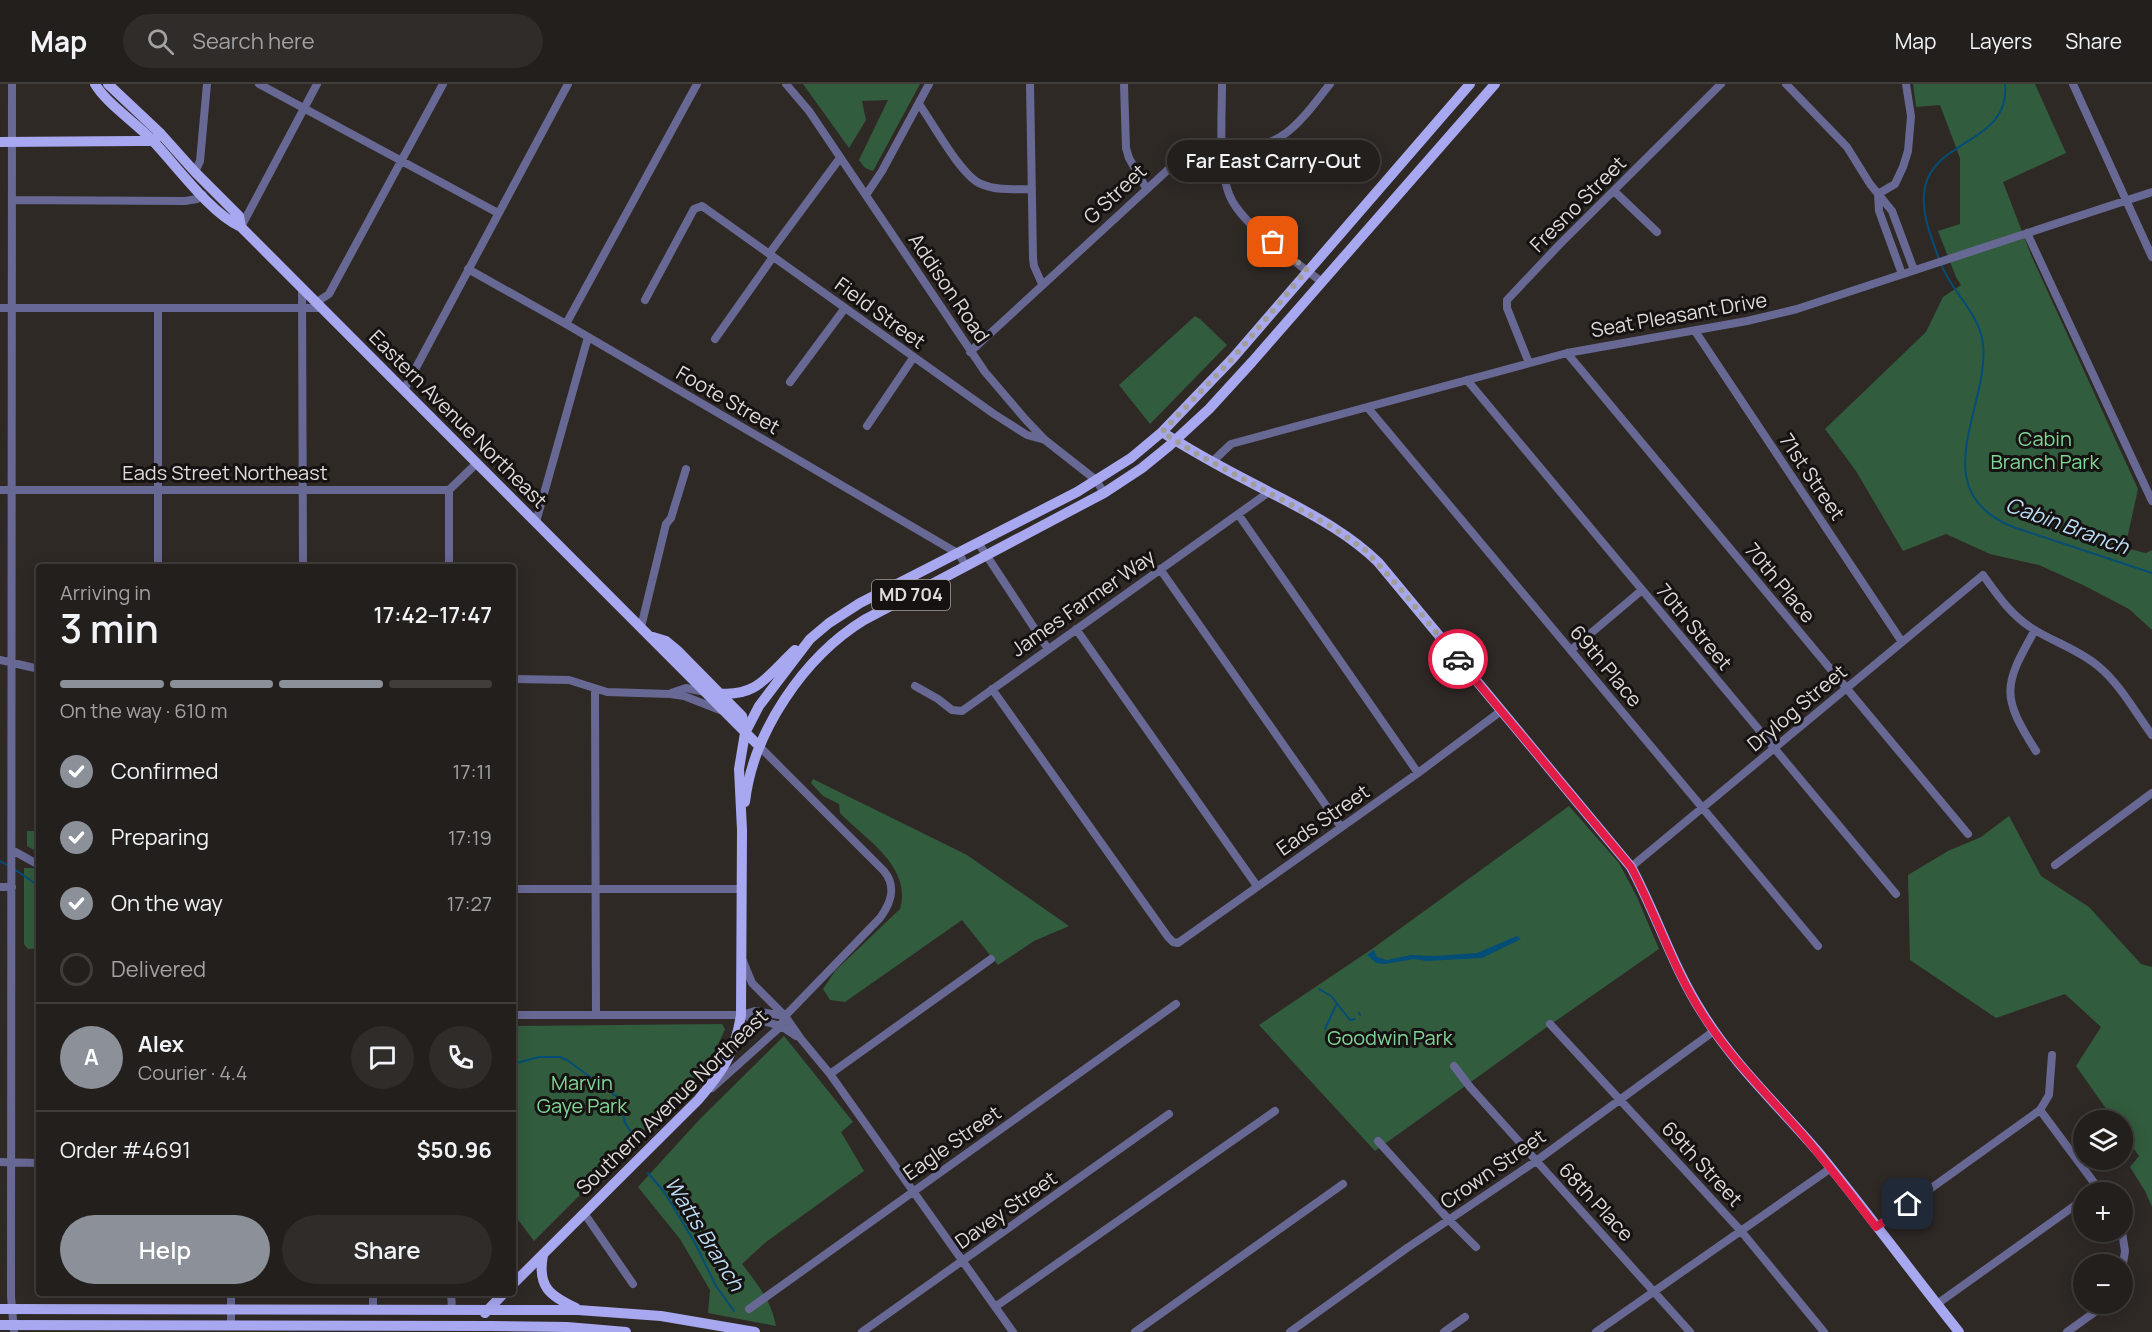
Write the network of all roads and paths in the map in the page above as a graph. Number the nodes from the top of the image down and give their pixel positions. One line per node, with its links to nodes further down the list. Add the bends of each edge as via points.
1 (12, 84): 26 (street)
2 (95, 84): 24 (main road, Eastern Avenue Northeast)
3 (108, 84): 24 (main road, Eastern Avenue Northeast)
4 (207, 84): 30 (street, via 200,161)
5 (259, 84): 23 (street)
6 (317, 84): 23 (street)
7 (443, 84): 29 (street)
8 (568, 84): 40 (street)
9 (697, 84): 60 (street)
10 (786, 84): 28 (street, Addison Road)
11 (929, 84): 22 (street)
12 (1030, 84): 32 (street)
13 (1124, 84): 31 (street, via 1126,148)
14 (1222, 84): 27 (street)
15 (1330, 84): 27 (street, G Street, via 1279,139 1259,147)
16 (1470, 84): 47 (main road, MD 704)
17 (1495, 84): 50 (main road, MD 704)
18 (1721, 84): 33 (street, Fresno Street)
19 (1786, 84): 35 (street, via 1847,147)
20 (1906, 84): 35 (street, via 1911,116 1908,151 1895,184)
21 (2073, 84): 39 (street)
22 (919, 104): 32 (street, via 974,181 1000,189); 37 (street)
23 (304, 108): 29 (street); 41 (street)
24 (156, 137): 26 (main road); 30 (main road, Eastern Avenue Northeast); 36 (main road, Eastern Avenue Northeast)
25 (0, 142): 26 (main road)
26 (12, 142): 38 (street)
27 (1223, 150): 31 (street, G Street, via 1184,154); 47 (street, via 1226,186 1237,210)
28 (840, 158): 37 (street, Addison Road); 44 (street)
29 (401, 160): 40 (street); 54 (street, via 330,294)
30 (195, 172): 41 (main road, Eastern Avenue Northeast, via 239,216)
31 (1146, 188): 51 (street, G Street)
32 (1032, 189): 51 (street, via 1034,266)
33 (1614, 190): 42 (street); 67 (street, Fresno Street, via 1506,301)
34 (2152, 192): 39 (street, Seat Pleasant Drive)
35 (1878, 194): 48 (street, via 1892,211); 49 (street, via 1879,211)
36 (203, 195): 38 (street, via 185,201); 41 (main road, Eastern Avenue Northeast, via 230,222)
37 (866, 195): 64 (street, Addison Road)
38 (12, 201): 56 (street)
39 (2126, 201): 43 (street, Seat Pleasant Drive); 45 (street)
40 (498, 213): 46 (street)
41 (242, 227): 52 (main road, Eastern Avenue Northeast)
42 (1657, 232)
43 (2027, 233): 48 (street, Seat Pleasant Drive); 80 (street)
44 (772, 256): 53 (street, Field Street, via 699,206 685,222); 59 (street, Field Street); 63 (street)
45 (2152, 257)
46 (468, 269): 60 (street, Foote Street); 70 (street)
47 (1307, 270): 50 (street); 73 (main road, MD 704, via 1233,358)
48 (1914, 270): 49 (street, Seat Pleasant Drive)
49 (1902, 274): 61 (street, Seat Pleasant Drive, via 1797,309)
50 (1322, 282): 75 (main road, MD 704, via 1209,410)
51 (1042, 284): 64 (street, G Street)
52 (302, 288): 54 (main road, Eastern Avenue Northeast); 58 (street)
53 (645, 300)
54 (320, 305): 58 (street); 70 (main road, Eastern Avenue Northeast)
55 (0, 308): 56 (street)
56 (12, 308): 57 (street); 82 (street)
57 (158, 308): 58 (street); 83 (street)
58 (302, 308): 84 (street)
59 (845, 308): 66 (street, Field Street); 69 (street)
60 (566, 324): 62 (street, Foote Street)
61 (1695, 331): 65 (street, Seat Pleasant Drive); 105 (street, 71st Street)
62 (588, 337): 90 (street); 92 (street, Foote Street)
63 (715, 339)
64 (970, 351): 74 (street, Addison Road, via 1008,401)
65 (1567, 353): 67 (street, Seat Pleasant Drive); 113 (street, 70th Place)
66 (913, 358): 72 (street); 74 (street, Field Street, via 1009,424)
67 (1528, 363): 68 (street, Seat Pleasant Drive)
68 (1467, 380): 71 (street, Seat Pleasant Drive); 99 (street, 70th Street)
69 (790, 382)
70 (404, 390): 77 (main road, Eastern Avenue Northeast)
71 (1368, 408): 76 (street, Seat Pleasant Drive, via 1231,444); 107 (street, 69th Place)
72 (867, 426)
73 (1162, 432): 75 (main road); 79 (main road, MD 704)
74 (1046, 440): 79 (street, Addison Road)
75 (1175, 441): 76 (main road); 87 (main road, MD 704)
76 (1212, 462): 86 (main road)
77 (477, 463): 85 (street); 90 (main road, Eastern Avenue Northeast)
78 (686, 470): 100 (street, via 666,524)
79 (1096, 480): 87 (street, Addison Road); 91 (main road, MD 704)
80 (2149, 488): 88 (street)
81 (0, 490): 82 (street, Eads Street Northeast)
82 (12, 490): 83 (street, Eads Street Northeast); 109 (street)
83 (158, 490): 84 (street, Eads Street Northeast); 94 (street)
84 (303, 490): 85 (street, Eads Street Northeast); 95 (street)
85 (449, 490): 96 (street)
86 (1269, 492): 89 (street, James Farmer Way); 119 (main road, via 1365,550)
87 (1104, 493): 93 (main road, MD 704)
88 (2152, 501)
89 (1238, 514): 98 (street, James Farmer Way); 126 (street)
90 (536, 522): 100 (main road, Eastern Avenue Northeast)
91 (979, 544): 92 (main road, MD 704); 93 (street)
92 (958, 554): 97 (street, Foote Street); 104 (main road, MD 704, via 860,603)
93 (987, 556): 97 (main road, MD 704); 106 (street)
94 (158, 564)
95 (303, 564)
96 (449, 564)
97 (966, 566): 123 (main road, MD 704, via 842,634 802,676)
98 (1160, 569): 101 (street, James Farmer Way); 129 (street)
99 (1642, 590): 107 (street); 124 (street, 70th Street)
100 (641, 627): 103 (main road, Eastern Avenue Northeast)
101 (1076, 629): 106 (street, James Farmer Way); 137 (street)
102 (2035, 630): 105 (street, Drylog Street, via 2008,608 1983,575); 122 (street, via 2099,667); 125 (street, via 2014,671 2010,697 2013,711)
103 (650, 636): 116 (main road, Eastern Avenue Northeast); 118 (main road, Eastern Avenue Northeast, via 666,641)
104 (810, 639): 118 (main road, via 753,689 742,694); 121 (main road, MD 704, via 759,705)
105 (1902, 642): 113 (street, Drylog Street)
106 (1048, 649): 115 (street, James Farmer Way)
107 (1571, 650): 128 (street, 69th Place)
108 (0, 660): 109 (street)
109 (12, 663): 110 (street); 132 (street)
110 (36, 668)
111 (516, 679): 114 (street, via 568,680)
112 (915, 686): 115 (street, James Farmer Way, via 958,712)
113 (1847, 688): 124 (street, Drylog Street); 131 (street, 70th Place)
114 (595, 689): 117 (street); 140 (street)
115 (992, 689): 137 (street, Eads Street, via 1173,942 1180,942)
116 (705, 692): 117 (street, via 686,688); 118 (main road); 120 (main road, Eastern Avenue Northeast)
117 (669, 694): 120 (street, via 713,706)
118 (720, 694): 121 (main road, Eastern Avenue Northeast, via 742,716)
119 (1501, 711): 126 (street, Eads Street); 135 (main road)
120 (728, 715): 121 (main road, Eastern Avenue Northeast)
121 (745, 733): 123 (main road, Eastern Avenue Northeast); 130 (main road, via 739,769)
122 (2152, 735)
123 (759, 746): 130 (main road, via 748,783); 143 (street, Eastern Avenue Northeast, via 888,876 891,899)
124 (1775, 748): 128 (street, Drylog Street); 142 (street, 70th Street)
125 (2036, 751)
126 (1418, 773): 129 (street, Eads Street)
127 (2152, 793): 134 (street)
128 (1703, 807): 135 (street, Drylog Street); 144 (street, 69th Place)
129 (1341, 827): 137 (street, Eads Street)
130 (742, 830): 141 (main road)
131 (1968, 834)
132 (12, 854): 133 (street); 136 (street)
133 (36, 864)
134 (2055, 865)
135 (1631, 867): 154 (main road, via 1683,979)
136 (12, 883): 138 (street); 167 (street)
137 (1257, 886)
138 (0, 887)
139 (516, 889): 140 (street)
140 (596, 889): 141 (street); 148 (street)
141 (741, 889): 145 (main road)
142 (1896, 894)
143 (880, 918): 151 (street, Southern Avenue Northeast)
144 (1818, 946)
145 (741, 951): 150 (main road); 151 (street, via 752,983)
146 (991, 959): 158 (street)
147 (1176, 1004): 172 (street, Eagle Street)
148 (596, 1014): 149 (street); 150 (street)
149 (516, 1015)
150 (741, 1015): 151 (street, via 755,1011); 153 (street); 159 (main road, via 728,1061)
151 (785, 1016): 153 (street, Southern Avenue Northeast); 155 (street)
152 (1550, 1024): 160 (street, 69th Street)
153 (781, 1026): 155 (street); 159 (street, Southern Avenue Northeast)
154 (1714, 1031): 160 (street, Crown Street); 169 (main road)
155 (801, 1039): 158 (street)
156 (2052, 1055): 161 (street, via 2049,1095)
157 (1454, 1066): 165 (street, 68th Place)
158 (830, 1074): 172 (street)
159 (698, 1100): 174 (main road, Southern Avenue Northeast)
160 (1620, 1101): 165 (street, Crown Street); 177 (street, 69th Street)
161 (2040, 1110): 170 (street); 176 (street)
162 (1275, 1111): 189 (street)
163 (1169, 1114): 180 (street, Davey Street)
164 (1378, 1141): 175 (street)
165 (1536, 1161): 175 (street, Crown Street); 183 (street, 68th Place)
166 (0, 1162): 167 (street)
167 (11, 1162): 168 (street); 190 (street)
168 (36, 1163)
169 (1830, 1168): 176 (main road); 177 (street)
170 (2091, 1182)
171 (1343, 1184): 208 (street)
172 (913, 1191): 180 (street); 194 (street, Eagle Street)
173 (2073, 1207): 188 (street)
174 (584, 1213): 179 (main road, Southern Avenue Northeast); 182 (street)
175 (1449, 1220): 178 (street); 209 (street, Crown Street)
176 (1876, 1227): 188 (main road)
177 (1742, 1231): 183 (street); 213 (street, 69th Street)
178 (1476, 1246)
179 (543, 1254): 181 (main road, Southern Avenue Northeast); 196 (main road, via 540,1268 548,1292)
180 (963, 1261): 189 (street); 206 (street, Davey Street)
181 (516, 1281)
182 (633, 1284)
183 (1655, 1290): 211 (street); 212 (street, 68th Place)
184 (231, 1296): 191 (street)
185 (373, 1296): 192 (street)
186 (452, 1296): 193 (street)
187 (501, 1296): 195 (main road)
188 (1937, 1304): 214 (main road)
189 (995, 1306): 207 (street)
190 (6, 1309): 191 (main road); 201 (street)
191 (231, 1309): 192 (main road); 200 (street)
192 (373, 1309): 193 (main road)
193 (452, 1309): 195 (main road)
194 (749, 1309)
195 (487, 1310): 196 (main road); 203 (main road)
196 (582, 1310): 205 (main road, via 661,1316)
197 (2092, 1314): 215 (street)
198 (1465, 1317): 210 (street)
199 (0, 1325): 201 (main road)
200 (231, 1325): 201 (main road); 202 (main road)
201 (14, 1329)
202 (429, 1329): 203 (main road)
203 (469, 1329): 204 (main road, via 553,1327)
204 (626, 1332)
205 (755, 1332)
206 (862, 1332)
207 (1012, 1332)
208 (1135, 1332)
209 (1290, 1332)
210 (1444, 1332)
211 (1596, 1332)
212 (1690, 1332)
213 (1824, 1332)
214 (1959, 1332)
215 (2067, 1332)

